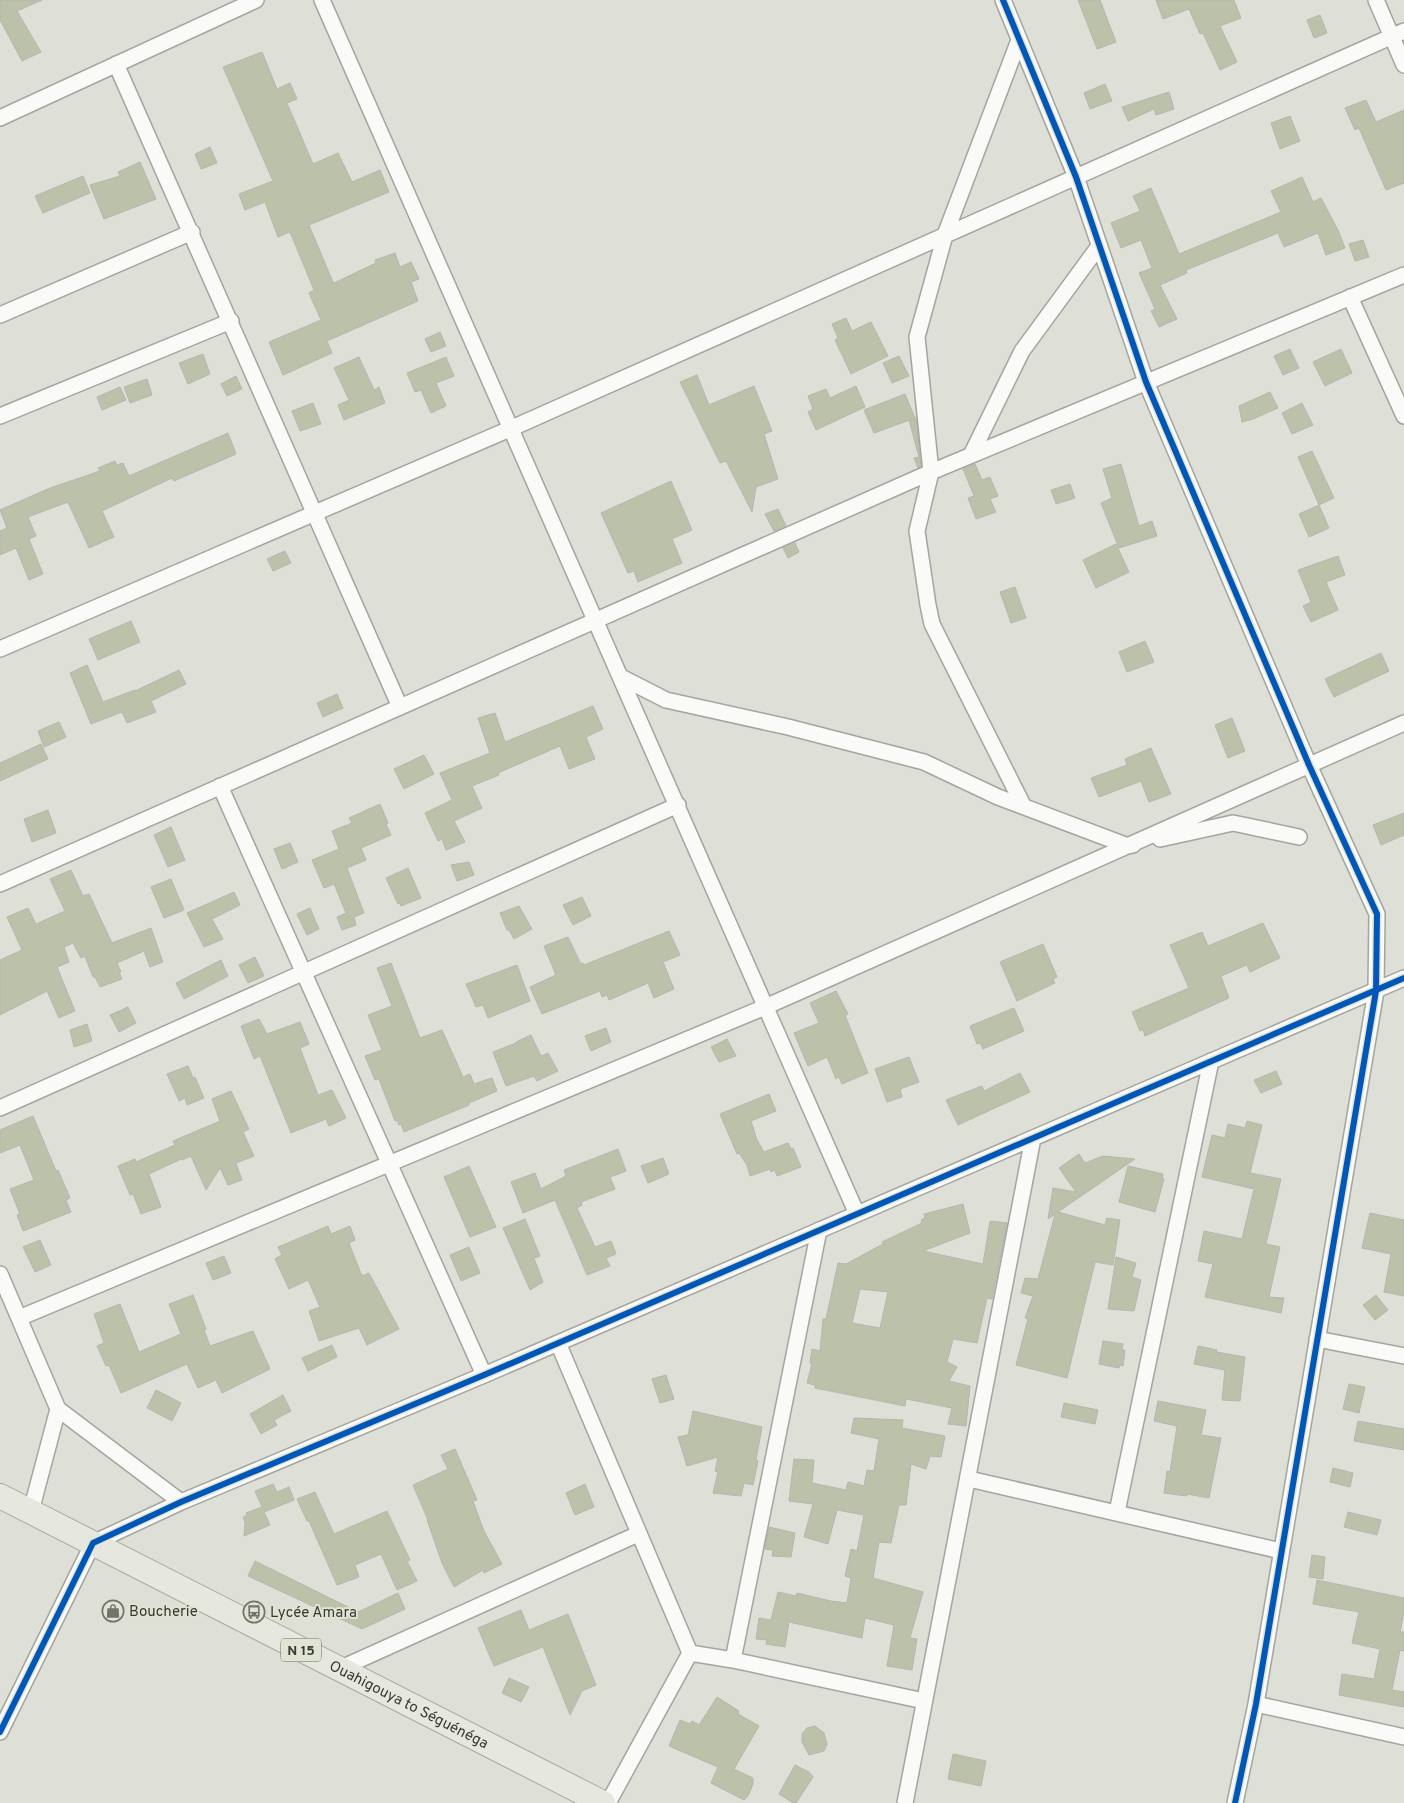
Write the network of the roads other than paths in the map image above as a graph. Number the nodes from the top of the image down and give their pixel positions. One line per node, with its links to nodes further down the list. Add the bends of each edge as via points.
1 (256, 0): 7 (street)
2 (322, 0): 21 (street)
3 (1003, 0): 6 (street)
4 (1376, 0): 5 (street)
5 (1398, 34): 8 (street); 10 (street)
6 (1019, 40): 10 (street); 12 (street)
7 (116, 64): 9 (street); 11 (street)
8 (1404, 65)
9 (0, 118)
10 (1076, 177): 12 (street); 13 (street)
11 (192, 232): 16 (street); 17 (street)
12 (945, 235): 21 (street); 23 (street, via 917,337)
13 (1099, 246): 18 (street); 22 (street, via 1022,351)
14 (1404, 274): 15 (street)
15 (1350, 297): 18 (street); 20 (street)
16 (0, 315)
17 (231, 321): 19 (street); 24 (street)
18 (1146, 382): 22 (street); 30 (street)
19 (0, 416)
20 (1404, 416)
21 (512, 428): 24 (street); 25 (street)
22 (971, 455): 23 (street)
23 (932, 472): 25 (street); 33 (street, via 917,531 932,624)
24 (315, 513): 26 (street); 28 (street)
25 (596, 620): 27 (street); 28 (street)
26 (0, 649)
27 (621, 677): 32 (street); 33 (street, via 666,700 924,762)
28 (400, 707): 31 (street)
29 (1404, 723): 30 (street)
30 (1309, 765): 35 (street); 39 (street, via 1377,914)
31 (220, 786): 36 (street); 37 (street)
32 (678, 805): 37 (street); 40 (street)
33 (1024, 807): 35 (street)
34 (1299, 837): 35 (street, via 1233,822)
35 (1128, 846): 40 (street)
36 (0, 884)
37 (304, 972): 42 (street); 44 (street)
38 (1404, 978): 39 (street)
39 (1376, 991): 41 (street); 49 (street)
40 (764, 1007): 44 (street); 45 (street)
41 (1211, 1062): 43 (street); 58 (street)
42 (0, 1108)
43 (1033, 1138): 45 (street); 54 (street)
44 (389, 1163): 48 (street); 52 (street)
45 (857, 1214): 46 (street)
46 (819, 1230): 50 (street); 63 (street)
47 (2, 1281): 48 (street)
48 (19, 1318): 53 (street)
49 (1317, 1339): 51 (street); 61 (street)
50 (558, 1343): 52 (street); 59 (street)
51 (1404, 1356)
52 (484, 1375): 56 (street)
53 (58, 1409): 56 (street); 57 (street)
54 (968, 1479): 58 (street); 65 (street)
55 (0, 1496): 57 (main road, Ouahigouya to Séguénéga / N 15)
56 (182, 1502): 60 (street)
57 (30, 1511): 60 (main road, Ouahigouya to Séguénéga / N 15)
58 (1117, 1512): 61 (street)
59 (638, 1534): 62 (street); 64 (street)
60 (93, 1543): 64 (main road, Ouahigouya to Séguénéga / N 15); 67 (street)
61 (1281, 1551): 66 (street)
62 (690, 1653): 63 (street); 70 (street)
63 (733, 1660): 65 (street)
64 (339, 1669): 69 (main road, Ouahigouya to Séguénéga / N 15)
65 (924, 1701): 71 (street)
66 (1256, 1704): 68 (street); 72 (street)
67 (0, 1732)
68 (1404, 1737)
69 (603, 1803)
70 (608, 1803)
71 (905, 1803)
72 (1235, 1803)

